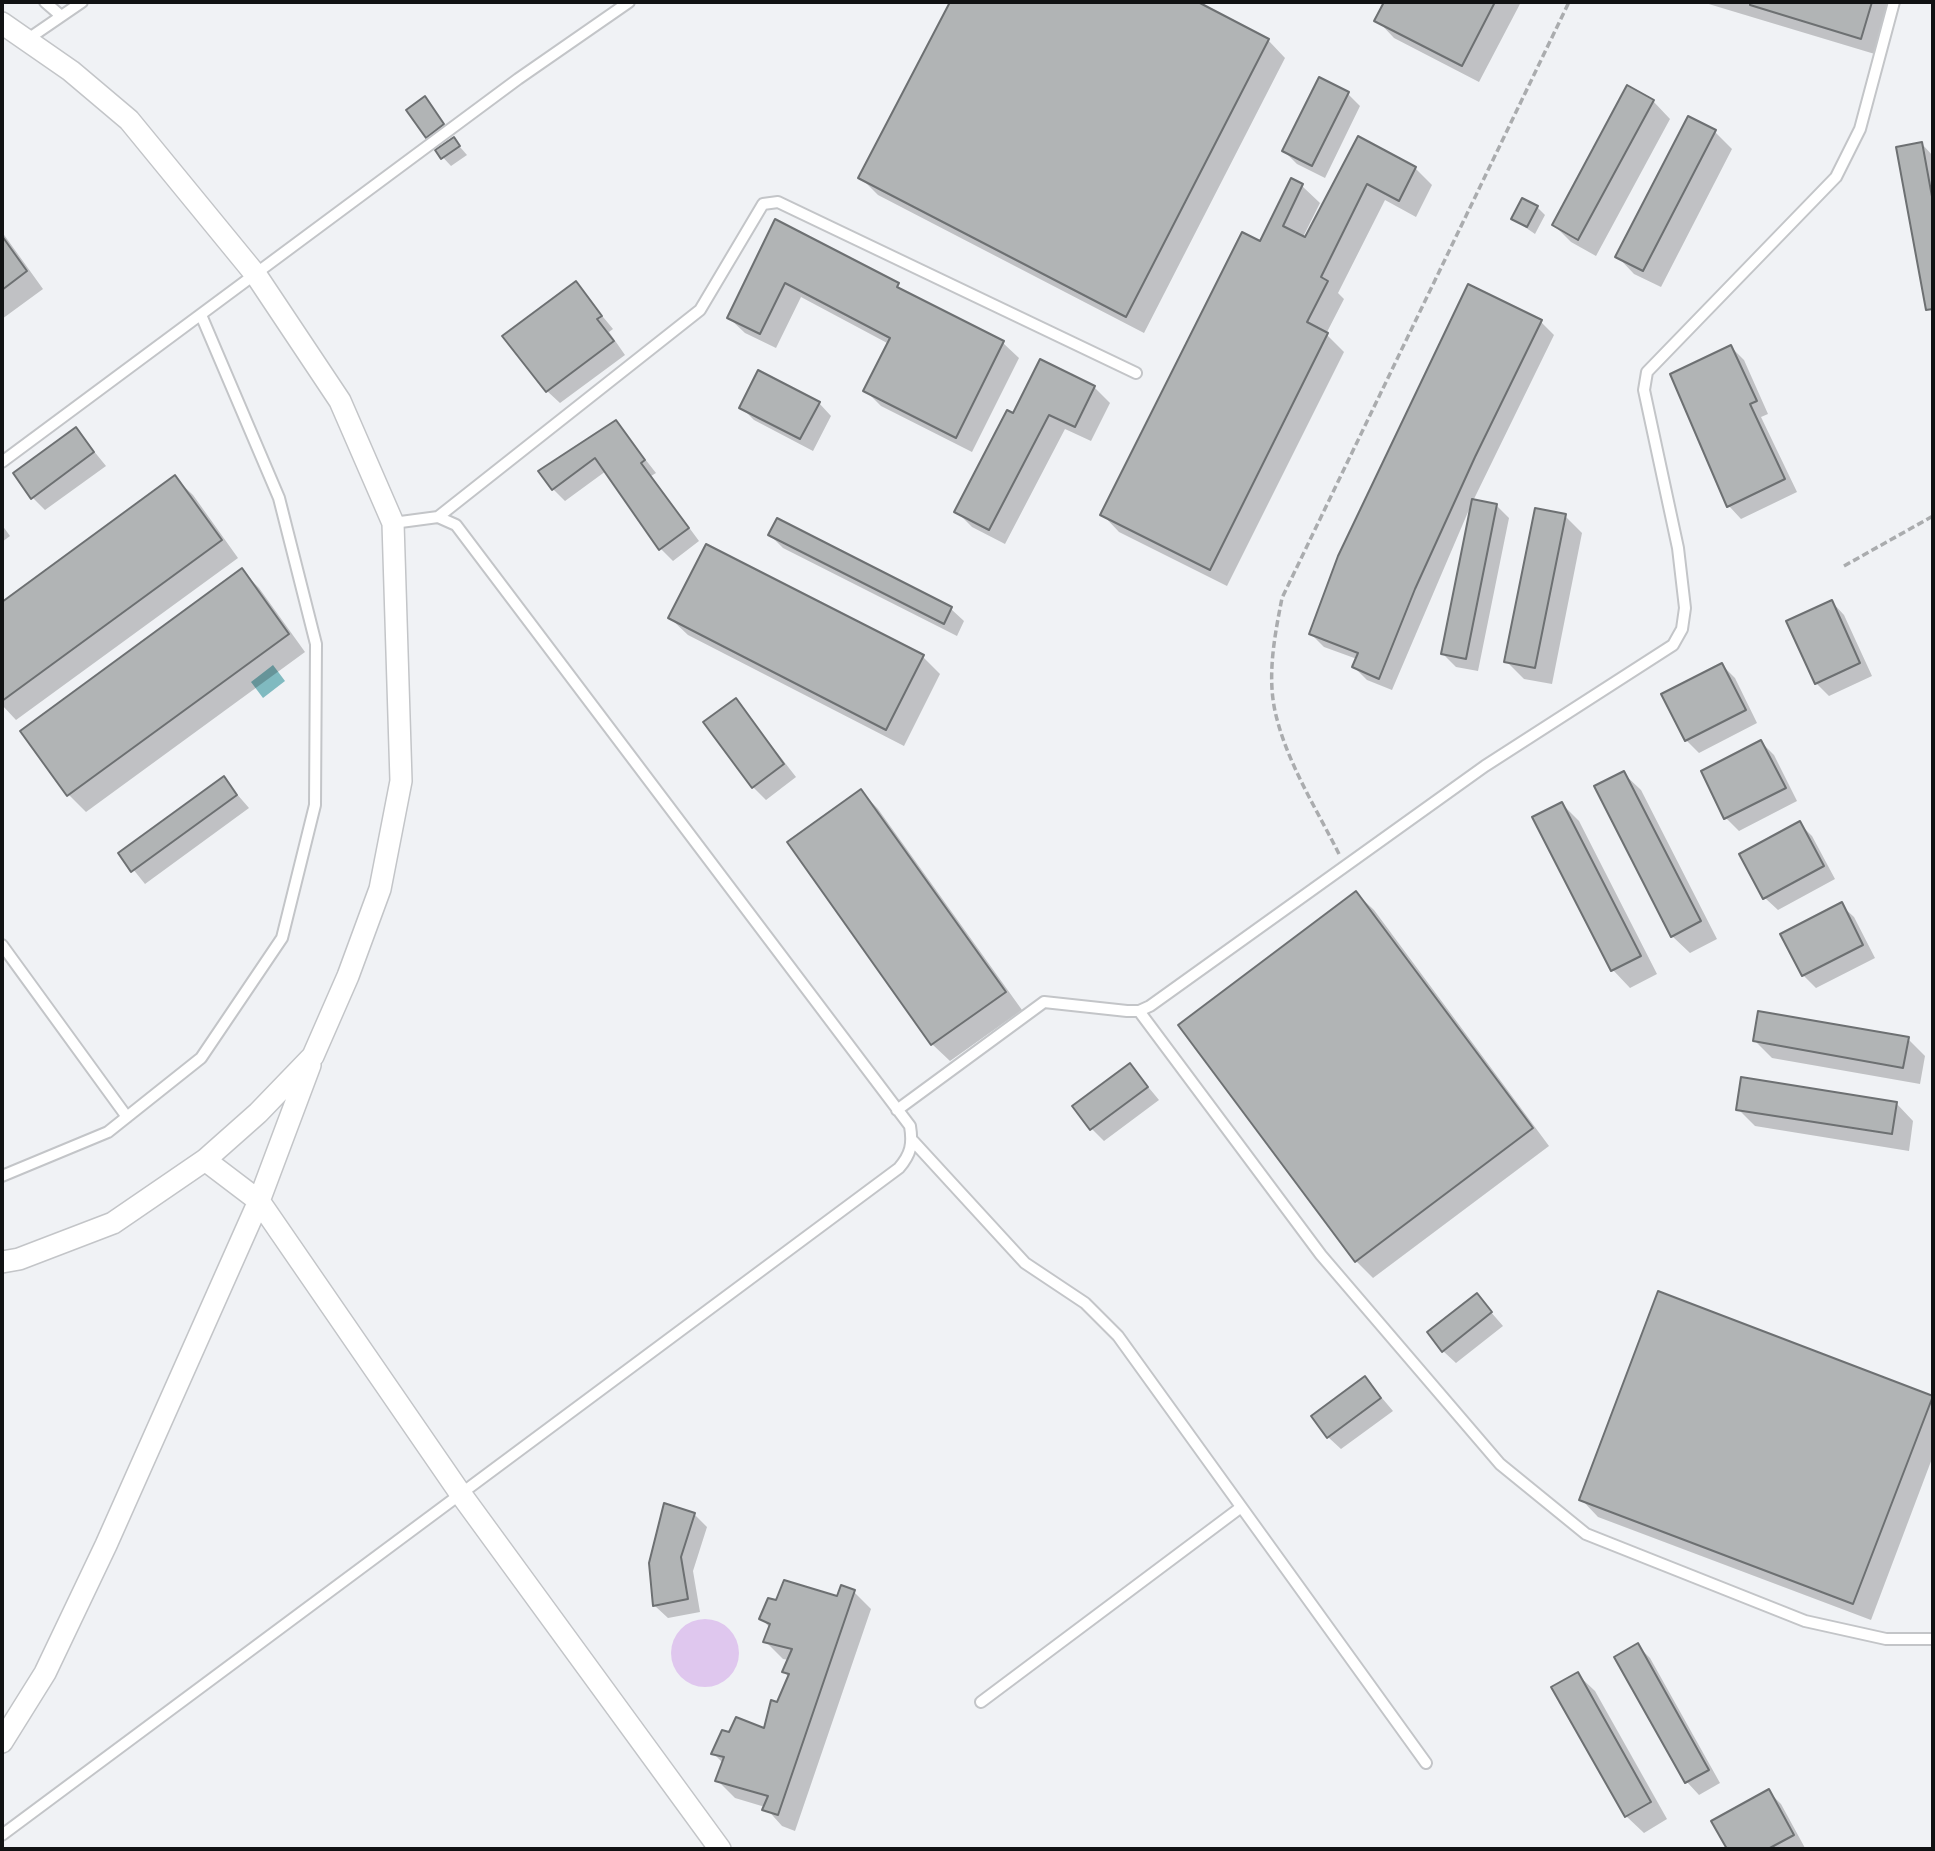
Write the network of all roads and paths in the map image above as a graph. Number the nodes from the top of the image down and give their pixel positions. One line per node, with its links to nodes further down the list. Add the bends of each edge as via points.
1 (46, 2): 6 (lane)
2 (82, 2): 6 (lane)
3 (629, 2): 11 (lane)
4 (1569, 2): 19 (path, via 1282,598 1273,641 1275,709 1286,747)
5 (1894, 2): 19 (lane, via 1860,129 1836,177 1647,372 1644,390 1678,548 1685,608 1682,629 1673,645 1485,766)
6 (60, 15): 9 (lane)
7 (2, 23): 9 (street)
8 (1933, 29): 10 (path)
9 (29, 39): 11 (street, via 129,120)
10 (1933, 42)
11 (256, 275): 12 (lane); 17 (street, via 340,401)
12 (201, 316): 14 (lane); 24 (lane, via 279,498 316,644 315,805 282,938 201,1058)
13 (1136, 373): 16 (lane, via 778,202 763,204 700,310)
14 (2, 462)
15 (1933, 516): 18 (path)
16 (438, 517): 17 (lane); 23 (lane, via 456,526)
17 (393, 523): 22 (street, via 401,781 380,889)
18 (1844, 566)
19 (1345, 866): 21 (lane)
20 (2, 945): 24 (lane)
21 (1139, 1011): 23 (lane, via 1044,1002); 32 (lane, via 1321,1255 1500,1464 1586,1534 1805,1621 1886,1639)
22 (313, 1056): 26 (street); 28 (street)
23 (897, 1110): 25 (lane, via 910,1126)
24 (127, 1117): 27 (lane, via 108,1132)
25 (913, 1141): 30 (lane, via 900,1168); 31 (lane, via 1025,1263 1085,1303 1118,1336)
26 (205, 1160): 28 (street); 29 (street, via 113,1223)
27 (2, 1176)
28 (259, 1201): 30 (street); 34 (street, via 106,1545 45,1673)
29 (2, 1262)
30 (460, 1493): 36 (lane); 37 (street)
31 (1240, 1508): 33 (lane); 35 (lane)
32 (1933, 1639)
33 (981, 1702)
34 (2, 1742)
35 (1426, 1763)
36 (2, 1835)
37 (720, 1849)

